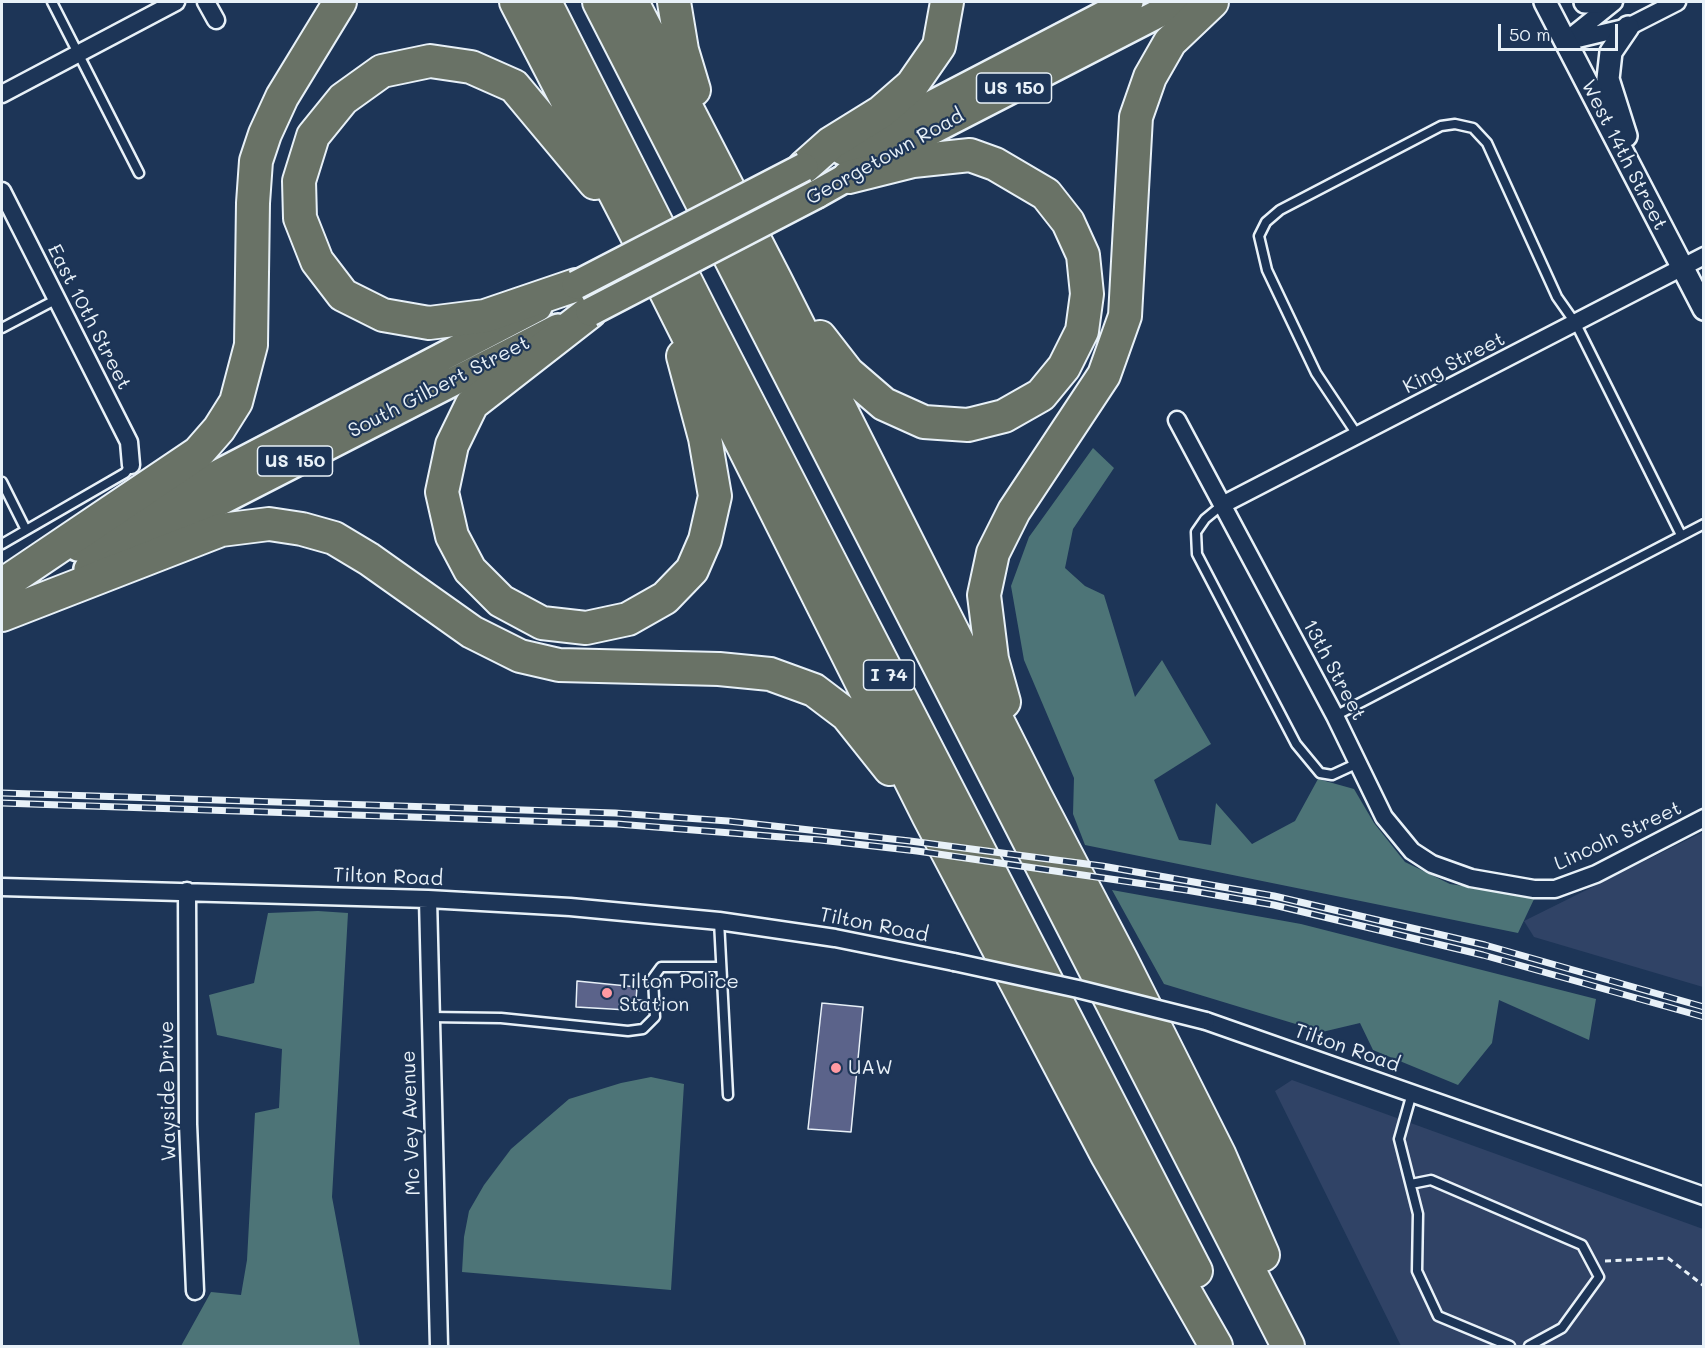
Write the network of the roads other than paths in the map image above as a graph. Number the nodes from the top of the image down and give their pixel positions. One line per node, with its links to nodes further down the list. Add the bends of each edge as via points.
1 (52, 2): 22 (lane)
2 (176, 2): 22 (street)
3 (206, 2): 19 (street)
4 (340, 2): 50 (highway, via 282,97 256,161 251,345 236,402 198,453)
5 (516, 2): 30 (highway)
6 (545, 2): 71 (highway, I 74)
7 (599, 2): 72 (highway, I 74)
8 (632, 2): 24 (highway)
9 (674, 2): 24 (highway, via 682,51)
10 (947, 2): 27 (highway, via 939,46 912,85 881,112 831,143)
11 (1129, 2): 27 (main road, Georgetown Road / US 150, via 842,152)
12 (1180, 2): 26 (main road, Georgetown Road / US 150)
13 (1212, 2): 54 (highway, via 1170,42 1150,77 1137,117 1125,316 1104,375 1014,511 993,554 984,596 992,659 1012,732)
14 (1545, 2): 21 (street, West 14th Street)
15 (1585, 2): 16 (street)
16 (1599, 2)
17 (1614, 2): 21 (street)
18 (1677, 2): 20 (street)
19 (216, 20)
20 (1628, 27): 21 (street); 28 (street, via 1611,52 1608,79)
21 (1565, 42): 28 (street, West 14th Street)
22 (78, 53): 23 (street); 25 (lane)
23 (2, 94)
24 (717, 165): 33 (highway)
25 (138, 173)
26 (849, 177): 27 (main road, Georgetown Road / US 150); 33 (highway, via 913,161 970,155 995,164 1046,194 1068,222 1083,255 1087,294 1082,331 1064,367 1041,395 1004,416 968,425 924,422 884,404 848,373)
27 (810, 181): 34 (main road, Georgetown Road / US 150, bridge); 38 (main road, Georgetown Road / US 150, bridge)
28 (1641, 186): 32 (street, West 14th Street)
29 (2, 191): 36 (street, East 10th Street)
30 (632, 228): 34 (highway, via 514,86 471,67 430,61 382,71 343,99 313,136 299,181 300,218 317,261 343,295 383,315 429,323 485,316); 35 (highway)
31 (1704, 256): 32 (street, King Street)
32 (1682, 267): 37 (street, West 14th Street); 39 (street, King Street)
33 (775, 279): 54 (highway)
34 (576, 285): 50 (main road, South Gilbert Street / US 150, via 465,347)
35 (667, 294): 38 (highway, via 705,438 715,496 705,540 692,570 665,598 628,619 586,628 542,623 501,601 470,570 452,536 442,492 452,445 472,404); 55 (highway)
36 (57, 299): 40 (lane); 43 (street, East 10th Street, via 129,442)
37 (1704, 309)
38 (590, 312): 51 (main road, South Gilbert Street / US 150)
39 (1576, 324): 42 (street, King Street); 42 (lane, via 1557,297 1487,143 1473,128 1441,126 1280,210 1266,222 1260,236 1268,270 1316,373); 48 (lane)
40 (2, 328)
41 (1177, 420): 45 (street, 13th Street)
42 (1358, 436): 45 (street, King Street)
43 (131, 465): 47 (lane, via 125,473)
44 (2, 482): 47 (lane)
45 (1222, 505): 52 (street, 13th Street); 53 (lane, via 1196,532 1197,554 1285,723 1320,773 1332,775)
46 (1704, 524): 48 (lane)
47 (26, 530): 49 (lane)
48 (1682, 535): 52 (lane)
49 (2, 544)
50 (2, 586)
51 (2, 615): 55 (highway, via 221,530 269,524 302,528 334,538 472,632 520,656 559,665 770,674 814,690 847,715)
52 (1335, 716): 53 (street, 13th Street)
53 (1358, 763): 57 (street, 13th Street, via 1384,816)
54 (1036, 797): 73 (highway, via 1219,1154)
55 (929, 818): 70 (highway, via 1101,1144)
56 (1704, 818): 57 (street, Lincoln Street, via 1596,873 1555,889 1471,878 1432,864)
57 (1412, 851)
58 (2, 887): 59 (street, Tilton Road)
59 (187, 891): 60 (street, Tilton Road); 68 (street, Wayside Drive, via 188,1124)
60 (428, 899): 61 (street, Tilton Road); 63 (street, Mc Vey Avenue)
61 (719, 921): 62 (lane); 64 (street, Tilton Road, bridge, via 835,938 1078,989 1206,1022)
62 (721, 967): 63 (lane, via 661,967 652,978 655,1017 643,1029 628,1031 501,1018); 65 (lane)
63 (429, 1017): 69 (street, Mc Vey Avenue)
64 (1412, 1093): 66 (lane, via 1399,1138); 67 (street, Tilton Road)
65 (728, 1095)
66 (1411, 1184): 74 (lane, via 1418,1214 1417,1271 1438,1316); 75 (lane, via 1431,1180 1582,1245 1599,1277 1562,1328)
67 (1704, 1196)
68 (195, 1291)
69 (439, 1347)
70 (1216, 1347)
71 (1235, 1347)
72 (1288, 1347)
73 (1303, 1347)
74 (1510, 1347)
75 (1529, 1347)

